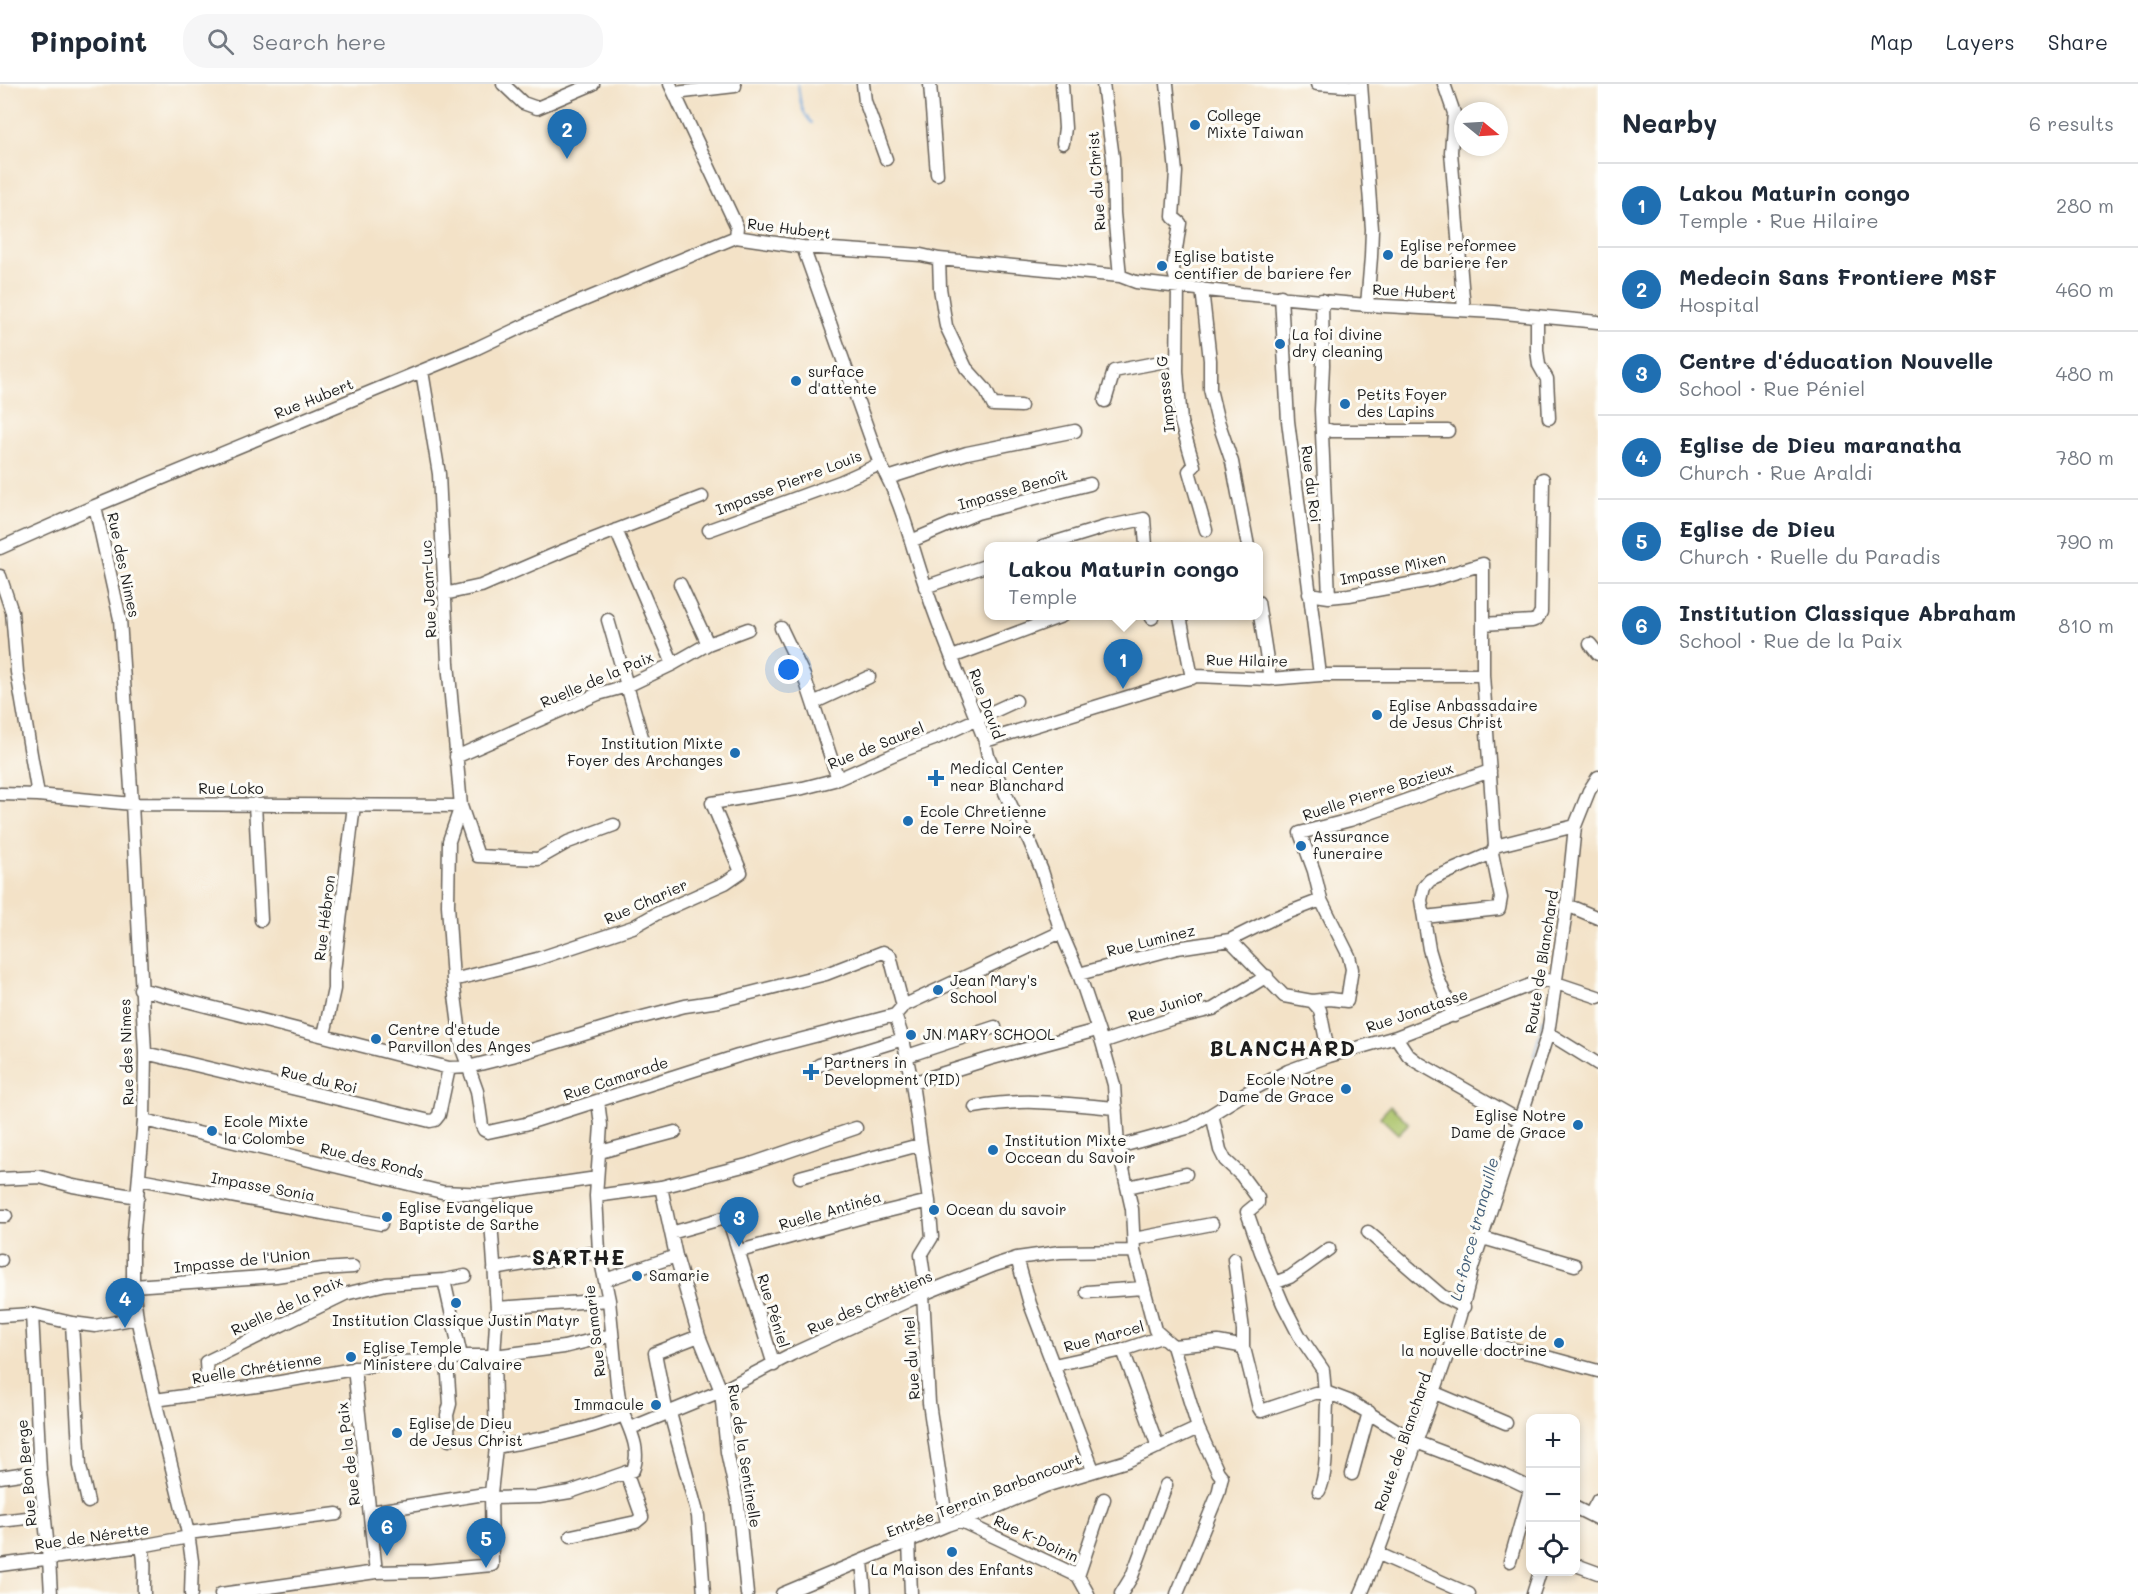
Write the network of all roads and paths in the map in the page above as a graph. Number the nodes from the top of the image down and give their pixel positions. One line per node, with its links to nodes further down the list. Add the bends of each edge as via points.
1 (503, 84): 2 (street, via 523,103 537,108)
2 (593, 84)
3 (863, 84): 14 (street, via 865,101)
4 (930, 84): 15 (street)
5 (1062, 84): 13 (street)
6 (1103, 84): 19 (street, Rue du Christ, via 1113,158)
7 (1167, 84): 20 (street, Impasse G, via 1176,172 1173,218 1180,223 1173,269)
8 (1317, 84): 10 (street)
9 (1444, 84): 25 (street, via 1454,113 1451,152)
10 (1361, 85): 24 (street, via 1372,229)
11 (735, 86): 12 (street)
12 (672, 88): 16 (street, via 737,227)
13 (1063, 143)
14 (886, 159)
15 (937, 174)
16 (736, 237): 17 (street, Rue Hubert); 29 (street, Rue Hubert)
17 (803, 247): 18 (street, Rue Hubert); 36 (street, Rue David)
18 (939, 259): 19 (street, Rue Hubert); 31 (street, via 946,326 966,368 993,405)
19 (1120, 276): 20 (street, Rue Hubert, via 1136,282)
20 (1178, 286): 21 (street, Rue Hubert); 28 (street, Impasse G)
21 (1202, 289): 22 (street, Rue Hubert); 48 (street, via 1210,388 1232,462)
22 (1281, 296): 23 (street, Rue Hubert); 55 (street, Rue du Roi, via 1288,421)
23 (1322, 300): 24 (street, Rue Hubert); 33 (street)
24 (1366, 305): 25 (street, Rue Hubert)
25 (1464, 310): 26 (street, Rue Hubert)
26 (1537, 317): 27 (street, Rue Hubert); 32 (street, via 1537,350 1547,379)
27 (1598, 322)
28 (1176, 359): 30 (street, via 1114,371); 43 (street, Impasse G, via 1181,422)
29 (422, 371): 41 (street, Rue Hubert); 54 (street, Rue Jean-Luc, via 439,474)
30 (1105, 401)
31 (1021, 406)
32 (1549, 418)
33 (1322, 428): 35 (street); 56 (street)
34 (1075, 431): 37 (street, via 967,453)
35 (1448, 431)
36 (880, 464): 37 (street, Rue David); 44 (street, Impasse Pierre Louis)
37 (888, 478): 45 (street, Rue David)
38 (1543, 479): 61 (street, via 1541,612 1532,621)
39 (1090, 484): 45 (street, Impasse Benoît, via 977,513)
40 (702, 497): 42 (street)
41 (95, 506): 49 (street, Rue Hubert); 86 (street, Rue des Nimes, via 120,619)
42 (616, 530): 54 (street, via 481,586); 66 (street)
43 (1206, 530)
44 (709, 531)
45 (911, 541): 53 (street, Rue David)
46 (1056, 542): 47 (street, via 1144,519)
47 (1146, 542)
48 (1247, 542)
49 (0, 548)
50 (984, 566): 53 (street)
51 (0, 576): 84 (street, via 12,612 17,672)
52 (680, 584): 64 (street)
53 (925, 587): 65 (street, Rue David)
54 (444, 594): 78 (street, Rue Jean-Luc)
55 (1309, 594): 56 (street, Impasse Mixen); 67 (street, Rue du Roi)
56 (1329, 597): 61 (street, Impasse Mixen, via 1431,580 1483,564)
57 (608, 620): 72 (street)
58 (1049, 620): 65 (street)
59 (1181, 620): 70 (street)
60 (1261, 620): 71 (street)
61 (1483, 624): 68 (street)
62 (781, 628): 74 (street)
63 (748, 629): 64 (street, Ruelle de la Paix)
64 (708, 644): 66 (street, Ruelle de la Paix)
65 (952, 657): 75 (street, Rue David)
66 (673, 664): 72 (street, Ruelle de la Paix)
67 (1320, 675): 68 (street, Rue Hilaire); 71 (street, Rue Hilaire)
68 (1483, 675): 79 (street)
69 (869, 677): 74 (street)
70 (1192, 678): 71 (street, Rue Hilaire); 77 (street, Rue Hilaire)
71 (1270, 679)
72 (627, 686): 76 (street); 78 (street, Ruelle de la Paix, via 598,694)
73 (1016, 700): 75 (street, Rue de Saurel)
74 (813, 703): 81 (street)
75 (977, 720): 77 (street, Rue David); 81 (street, Rue de Saurel)
76 (642, 737)
77 (985, 741): 98 (street, Rue David, via 988,756 1042,872)
78 (456, 757): 89 (street, Rue Jean-Luc)
79 (1490, 771): 92 (street); 93 (street, Ruelle Pierre Bozieux, via 1350,820 1300,833)
80 (1598, 777): 82 (street, Route de Blanchard)
81 (838, 779): 85 (street, Rue de Saurel)
82 (1594, 791): 91 (street, Route de Blanchard)
83 (0, 794): 84 (street, Rue Loko)
84 (38, 795): 86 (street, Rue Loko)
85 (712, 803): 102 (street, Rue Charier, via 741,872 725,883 633,927 537,959)
86 (132, 804): 87 (street, Rue Loko); 104 (street, Rue des Nimes)
87 (255, 804): 88 (street, Rue Loko); 97 (street)
88 (354, 805): 89 (street, Rue Loko); 112 (street, Rue Hébron, via 334,988)
89 (461, 806): 90 (street, via 478,856 538,859 568,842); 102 (street, Rue Camarade, via 449,841)
90 (614, 825)
91 (1575, 826): 92 (street); 94 (street, Route de Blanchard)
92 (1494, 849): 95 (street, via 1430,880 1422,893); 95 (street, via 1499,909)
93 (1321, 900): 99 (street); 106 (street, via 1350,956 1352,969 1347,1001)
94 (1567, 905): 96 (street); 103 (street, Route de Blanchard)
95 (1424, 917): 108 (street, via 1435,970)
96 (1598, 918)
97 (261, 920)
98 (1062, 932): 100 (street, Rue David); 107 (street, Rue Camarade)
99 (1230, 940): 100 (street, Rue Luminez, via 1177,948); 101 (street)
100 (1079, 974): 110 (street, Rue David)
101 (1267, 976): 106 (street, via 1284,996); 115 (street, Rue Junior, via 1213,1008)
102 (453, 980): 121 (street, Rue Camarade)
103 (1557, 984): 105 (street, Rue Jonatasse); 108 (street, Rue Jonatasse, via 1538,982); 111 (street, Route de Blanchard)
104 (140, 989): 112 (street); 116 (street, Rue des Nimes)
105 (1598, 997)
106 (1312, 1001): 118 (street, via 1320,1010)
107 (899, 1011): 114 (street, Rue du Miel); 121 (street, Rue du Miel, via 890,956 883,952 826,974 636,1018); 124 (street, Rue Camarade, via 738,1056)
108 (1454, 1016): 113 (street, Rue Jonatasse)
109 (995, 1027): 117 (street)
110 (1097, 1030): 115 (street, Rue David); 123 (street)
111 (1548, 1033): 119 (street); 129 (street, Route de Blanchard)
112 (324, 1035): 122 (street)
113 (1396, 1037): 118 (street, Rue Jonatasse); 129 (street, via 1417,1062)
114 (903, 1039): 117 (street, Rue du Miel); 120 (street)
115 (1102, 1042): 126 (street, Rue David)
116 (145, 1053): 122 (street, Rue du Roi, via 430,1121 439,1115); 128 (street, Rue des Nimes)
117 (907, 1056): 123 (street, Rue du Miel)
118 (1329, 1056): 127 (street, Rue Jonatasse, via 1288,1071)
119 (1598, 1064)
120 (819, 1065)
121 (468, 1067): 122 (street); 124 (street, Rue Camarade, via 477,1091 482,1126 488,1132)
122 (449, 1068)
123 (912, 1083): 132 (street, Rue du Miel)
124 (598, 1101): 134 (street, Rue Samarie)
125 (975, 1107): 126 (street, via 1034,1101)
126 (1116, 1108): 133 (street, Rue David)
127 (1212, 1114): 133 (street, Rue Jonatasse, via 1191,1127); 164 (street, via 1225,1160 1258,1198 1258,1203 1247,1212)
128 (144, 1120): 139 (street, Rue des Nimes); 142 (street, Rue des Ronds, via 429,1190)
129 (1519, 1120): 150 (street, Route de Blanchard)
130 (856, 1128): 140 (street, via 751,1164)
131 (675, 1131): 134 (street)
132 (919, 1144): 136 (street); 145 (street, Rue du Miel)
133 (1118, 1147): 141 (street, Rue David)
134 (600, 1152): 137 (street, Rue Samarie)
135 (1186, 1174): 141 (street)
136 (800, 1177)
137 (597, 1178): 142 (street, Rue des Ronds); 143 (street, Rue Samarie)
138 (0, 1179): 144 (street, via 40,1177)
139 (140, 1182): 144 (street, Rue des Nimes); 146 (street, Impasse Sonia, via 146,1180)
140 (661, 1187): 143 (street); 148 (street, Rue de la Sentinelle)
141 (1128, 1187): 151 (street, Rue David)
142 (486, 1194): 160 (street)
143 (596, 1196): 154 (street, Rue Samarie)
144 (138, 1197): 165 (street, Rue des Nimes)
145 (929, 1201): 153 (street, Ruelle Antinéa); 168 (street, Rue du Miel, via 932,1237 921,1255)
146 (381, 1224)
147 (1212, 1224): 151 (street, Rue des Chrétiens)
148 (671, 1233): 153 (street, Rue Péniel, via 726,1219); 155 (street, Rue de la Sentinelle)
149 (1368, 1233): 170 (street, via 1435,1291)
150 (1483, 1238): 158 (street); 170 (street, Route de Blanchard)
151 (1134, 1245): 156 (street, Rue des Chrétiens); 166 (street, Rue David)
152 (1329, 1249): 164 (street, via 1290,1277)
153 (740, 1251): 186 (street, Rue Péniel)
154 (598, 1252): 160 (street); 163 (street, Rue Samarie)
155 (676, 1256): 163 (street); 177 (street, Rue de la Sentinelle)
156 (1017, 1258): 168 (street, Rue des Chrétiens); 187 (street)
157 (1234, 1259): 180 (street)
158 (1575, 1265)
159 (353, 1267): 165 (street, Impasse de l'Union)
160 (494, 1269): 171 (street)
161 (465, 1276): 162 (street)
162 (444, 1280): 183 (street); 191 (street, Ruelle de la Paix, via 386,1284 345,1294 316,1307 206,1362)
163 (605, 1280): 169 (street, Rue Samarie)
164 (1274, 1282): 192 (street, via 1299,1335 1323,1370)
165 (133, 1286): 174 (street, Rue des Nimes)
166 (1143, 1288): 167 (street); 178 (street, Rue David, via 1155,1330)
167 (1087, 1292)
168 (923, 1294): 186 (street, Rue des Chrétiens); 225 (street, Rue du Miel, via 929,1403)
169 (609, 1300): 171 (street); 176 (street, Rue Samarie)
170 (1464, 1307): 182 (street, Route de Blanchard)
171 (497, 1308): 184 (street)
172 (32, 1314): 173 (street); 175 (street); 206 (street, Rue Bon Berge)
173 (0, 1316)
174 (137, 1318): 175 (street, via 95,1326); 194 (street, Rue des Nimes)
175 (72, 1323): 216 (street, via 80,1466)
176 (612, 1335): 184 (street, Ruelle Chrétienne, via 564,1347); 196 (street, Rue Samarie, via 616,1384)
177 (699, 1336): 190 (street, Rue de la Sentinelle); 197 (street, via 655,1353)
178 (1161, 1337): 179 (street); 181 (street, Rue Marcel)
179 (1173, 1346): 180 (street, via 1218,1342); 200 (street)
180 (1243, 1348): 192 (street, via 1260,1410)
181 (1123, 1350): 187 (street, Rue Marcel); 204 (street)
182 (1449, 1353): 189 (street, via 1466,1344 1485,1343); 193 (street, Route de Blanchard)
183 (461, 1356): 184 (street, Ruelle Chrétienne); 185 (street, Ruelle Chrétienne)
184 (494, 1356): 203 (street)
185 (447, 1361): 188 (street, Ruelle Chrétienne, via 392,1362); 201 (street)
186 (774, 1365): 190 (street, Rue des Chrétiens)
187 (1054, 1365): 205 (street)
188 (354, 1368): 191 (street, Ruelle Chrétienne); 219 (street, Rue de la Paix)
189 (1598, 1371)
190 (721, 1391): 197 (street, Rue des Chrétiens); 245 (street, Rue de la Sentinelle)
191 (208, 1392): 194 (street, Ruelle Chrétienne)
192 (1327, 1393): 195 (street); 212 (street, via 1324,1469)
193 (1435, 1393): 198 (street); 202 (street, Route de Blanchard)
194 (155, 1400): 226 (street, Rue des Nimes)
195 (1369, 1412): 202 (street); 208 (street)
196 (624, 1414): 199 (street, Rue Samarie); 203 (street, via 590,1428)
197 (668, 1414): 199 (street, Rue des Chrétiens); 244 (street, via 698,1515)
198 (1506, 1423)
199 (631, 1428): 207 (street, Rue Samarie, via 636,1463 633,1470)
200 (1198, 1428): 204 (street, Entrée Terrain Barbancourt); 251 (street, via 1222,1478)
201 (449, 1440)
202 (1416, 1442): 211 (street); 230 (street, Route de Blanchard)
203 (496, 1447): 213 (street)
204 (1158, 1447): 205 (street, Entrée Terrain Barbancourt)
205 (1093, 1470): 224 (street, Entrée Terrain Barbancourt)
206 (40, 1472): 209 (street); 221 (street, Rue Bon Berge)
207 (626, 1472): 213 (street, via 570,1492 539,1497); 227 (street, via 642,1517 636,1522)
208 (1352, 1474)
209 (0, 1477)
210 (1166, 1485): 250 (street)
211 (1526, 1487)
212 (1319, 1491)
213 (491, 1496): 219 (street); 236 (street, via 492,1565)
214 (1104, 1499): 238 (street)
215 (1598, 1500): 222 (street)
216 (88, 1502)
217 (1526, 1503): 233 (street)
218 (1580, 1510): 222 (street)
219 (370, 1512): 236 (street, Rue de la Paix)
220 (338, 1514): 226 (street, Rue de Nérette)
221 (45, 1516): 223 (street); 231 (street, Rue Bon Berge)
222 (1594, 1517)
223 (0, 1521)
224 (962, 1521): 225 (street, Entrée Terrain Barbancourt); 238 (street, Rue K-Doirin)
225 (946, 1525): 228 (street, Entrée Terrain Barbancourt)
226 (189, 1535): 229 (street, Rue de Nérette); 242 (street, Rue des Nimes)
227 (571, 1536)
228 (909, 1542): 232 (street, Entrée Terrain Barbancourt); 248 (street)
229 (141, 1546): 231 (street, Rue de Nérette); 241 (street, via 146,1557)
230 (1379, 1554): 252 (street, Route de Blanchard); 253 (street)
231 (49, 1559): 234 (street, Rue de Nérette); 240 (street, Rue Bon Berge)
232 (862, 1561): 246 (street, Entrée Terrain Barbancourt); 247 (street)
233 (1510, 1561)
234 (0, 1565)
235 (1580, 1567): 237 (street)
236 (376, 1572): 243 (street)
237 (1598, 1573)
238 (1078, 1575): 249 (street, Rue K-Doirin)
239 (1539, 1576): 254 (street)
240 (51, 1594)
241 (144, 1594)
242 (191, 1594)
243 (221, 1594)
244 (704, 1594)
245 (747, 1594)
246 (782, 1594)
247 (865, 1594)
248 (910, 1594)
249 (1088, 1594)
250 (1122, 1594)
251 (1177, 1594)
252 (1361, 1594)
253 (1469, 1594)
254 (1533, 1594)

